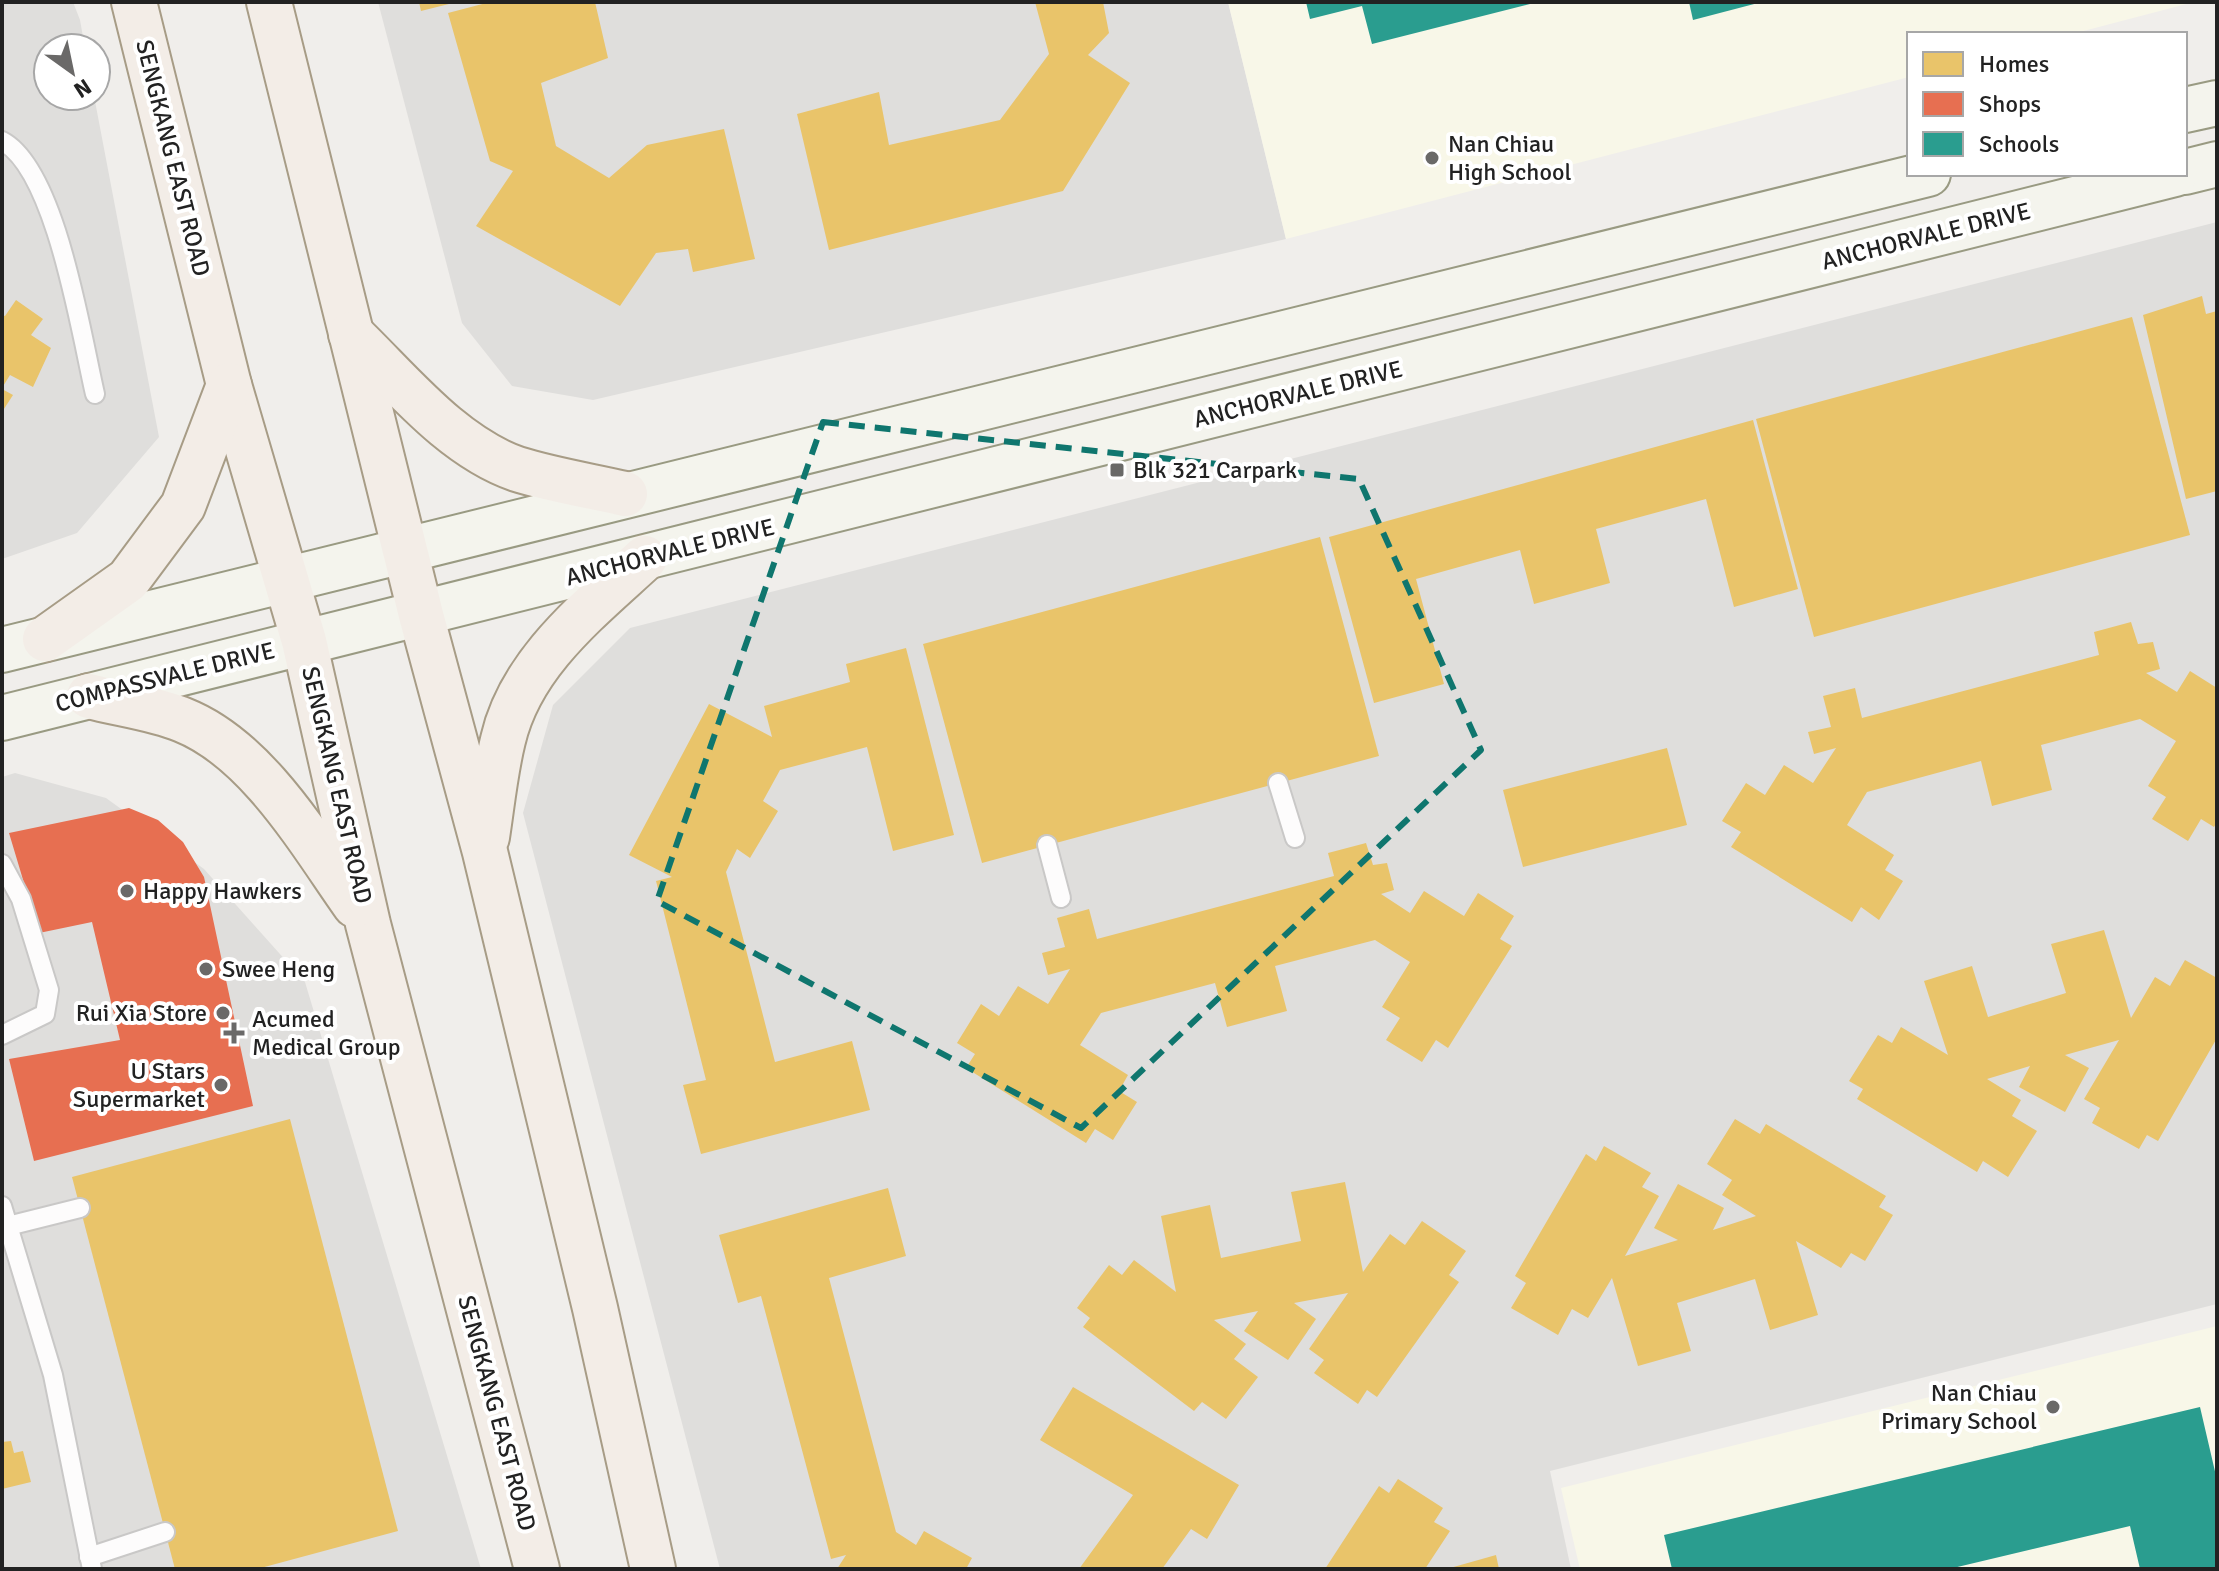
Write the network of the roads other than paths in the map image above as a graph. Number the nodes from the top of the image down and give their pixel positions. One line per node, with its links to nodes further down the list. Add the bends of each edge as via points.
1 (134, 2): 11 (main road, SENGKANG EAST ROAD)
2 (269, 2): 10 (main road)
3 (2217, 103): 4 (street)
4 (2187, 110)
5 (2, 141): 12 (lane, via 16,148 45,195)
6 (2217, 164): 7 (street)
7 (2187, 172)
8 (1920, 176): 13 (street)
9 (2167, 176): 15 (street, ANCHORVALE DRIVE)
10 (351, 334): 13 (main road, via 478,450 517,468); 14 (main road)
11 (229, 385): 16 (main road, SENGKANG EAST ROAD); 18 (main road, via 183,506 128,580)
12 (95, 394)
13 (625, 494): 14 (street)
14 (405, 552): 16 (street); 17 (main road)
15 (645, 558): 17 (street, ANCHORVALE DRIVE); 26 (main road, via 571,627 530,676 503,737)
16 (287, 580): 18 (street); 19 (main road, SENGKANG EAST ROAD)
17 (421, 615): 19 (street, COMPASSVALE DRIVE); 26 (main road)
18 (45, 639): 20 (street)
19 (304, 641): 21 (street, COMPASSVALE DRIVE); 29 (main road, SENGKANG EAST ROAD)
20 (2, 650)
21 (89, 696): 22 (street, COMPASSVALE DRIVE); 29 (main road, via 184,720 232,748 284,805)
22 (2, 718)
23 (1278, 783): 24 (lane)
24 (1295, 838)
25 (1047, 845): 28 (lane)
26 (485, 852): 37 (main road)
27 (2, 864): 30 (lane, via 21,899 49,1004 45,1014)
28 (1061, 898)
29 (368, 924): 36 (main road, SENGKANG EAST ROAD)
30 (2, 1035)
31 (2, 1206): 33 (lane)
32 (80, 1208): 33 (lane)
33 (8, 1226): 35 (lane, via 53,1375)
34 (165, 1532): 35 (lane)
35 (90, 1563)
36 (537, 1569)
37 (653, 1569)

